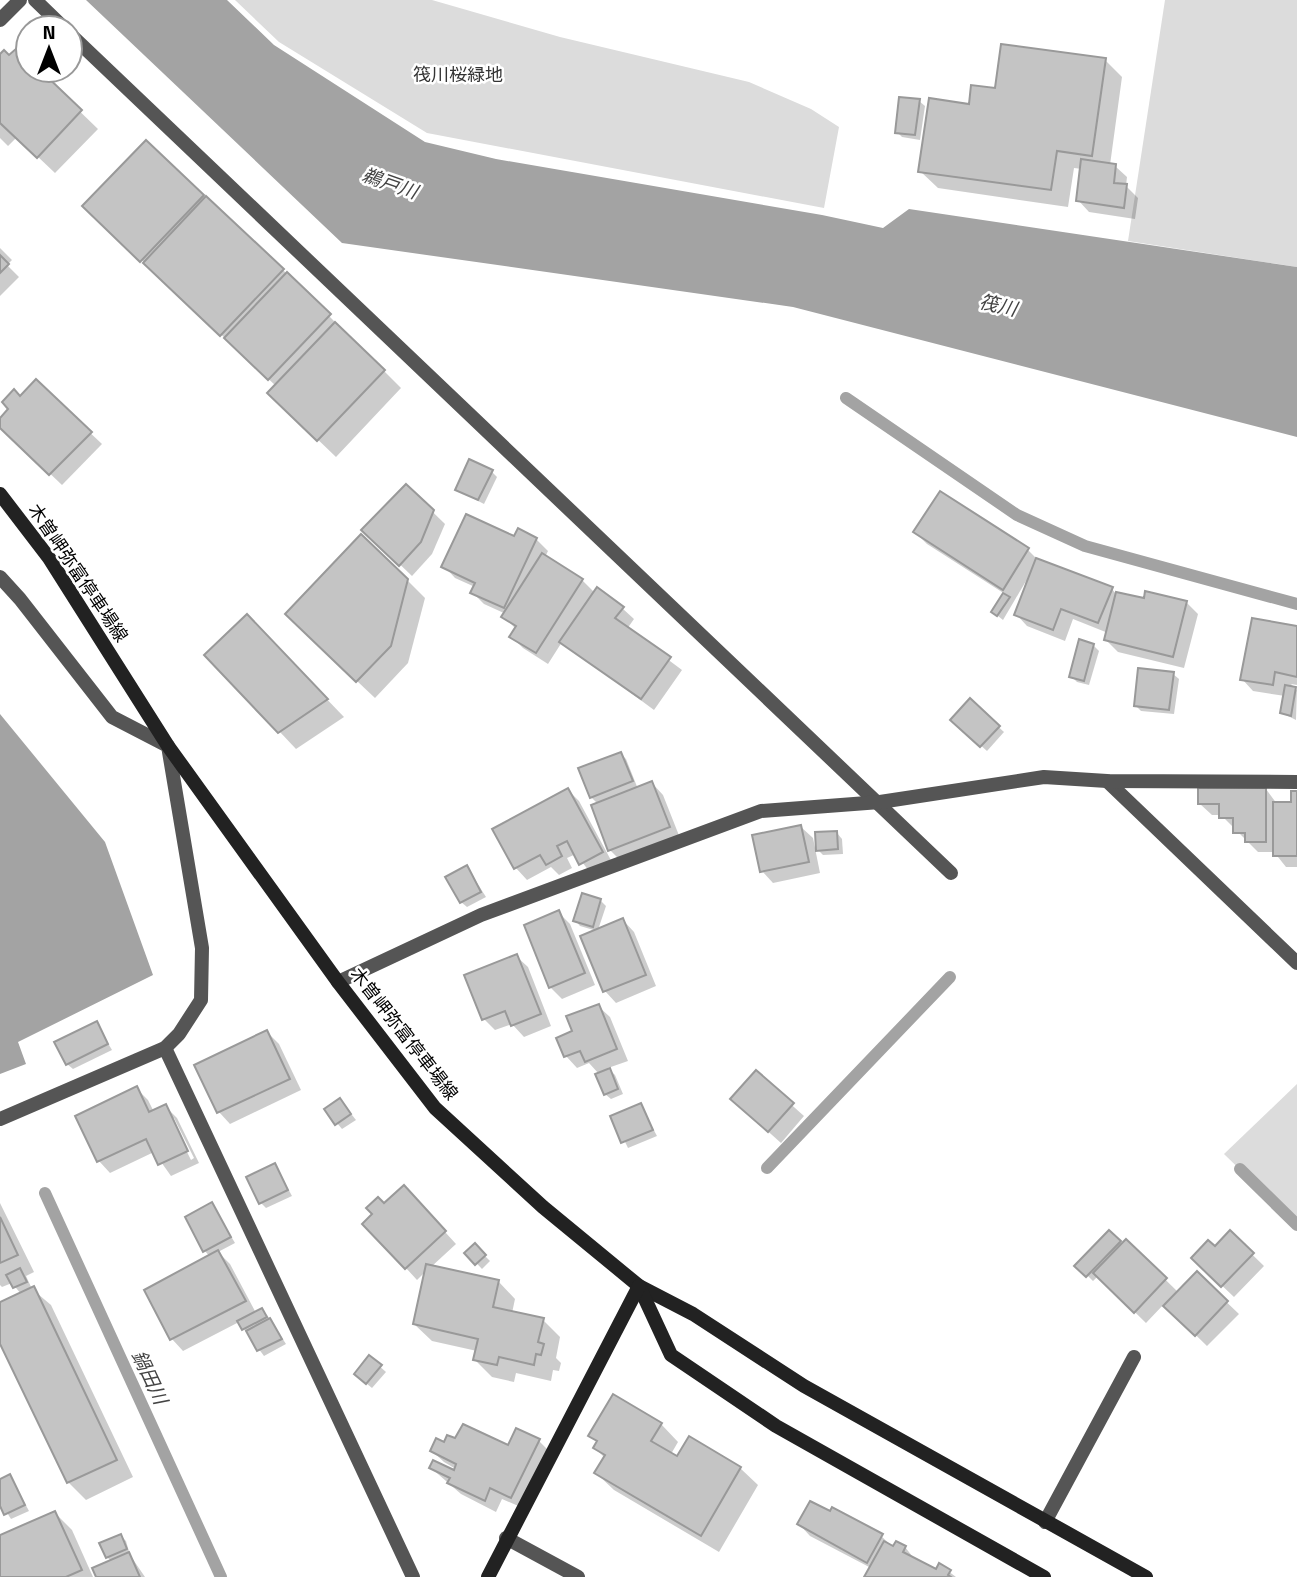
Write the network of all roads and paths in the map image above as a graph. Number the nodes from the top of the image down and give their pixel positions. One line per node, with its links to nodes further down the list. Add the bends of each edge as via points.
1 (20, 0): 4 (street)
2 (35, 0): 3 (street)
3 (50, 14)
4 (0, 20)
5 (84, 47): 11 (street)
6 (0, 494): 8 (main road, 木曽岬弥富停車場線, via 49,558)
7 (0, 578): 8 (street, via 111,717)
8 (168, 746): 14 (main road, 木曽岬弥富停車場線); 15 (street, via 202,948 201,1000)
9 (1107, 781): 10 (street); 11 (street, via 1044,777); 13 (street)
10 (1297, 782)
11 (880, 803): 12 (street); 14 (street, via 761,811 481,915)
12 (951, 873)
13 (1297, 963)
14 (338, 982): 17 (main road, 木曽岬弥富停車場線, via 435,1108 543,1207)
15 (165, 1048): 16 (street); 21 (street)
16 (0, 1119)
17 (639, 1286): 19 (main road, via 693,1314 804,1386); 20 (main road); 24 (main road, via 671,1355 776,1426)
18 (1134, 1357): 19 (street)
19 (1045, 1522): 25 (main road)
20 (506, 1538): 22 (main road); 23 (street)
21 (413, 1577)
22 (488, 1577)
23 (578, 1577)
24 (1044, 1577)
25 (1146, 1577)

